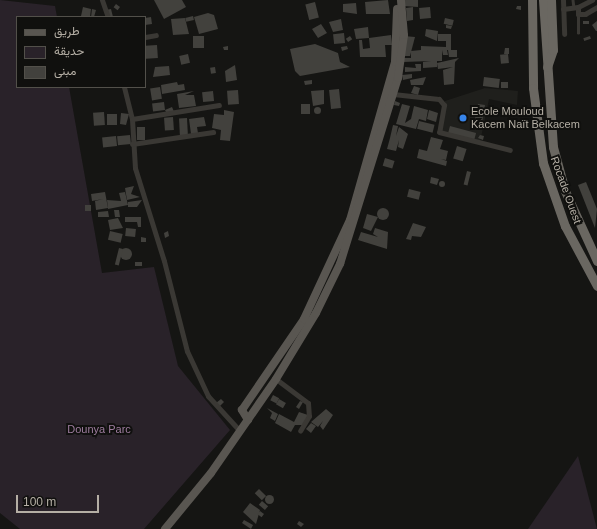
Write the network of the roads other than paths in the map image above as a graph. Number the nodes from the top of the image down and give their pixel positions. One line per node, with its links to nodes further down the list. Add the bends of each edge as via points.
1 (102, 0): 14 (street)
2 (396, 0): 30 (main road, via 397,54 350,220 304,319 242,410)
3 (401, 0): 21 (main road, via 403,44)
4 (532, 0): 28 (highway, Rocade Ouest, via 533,88 540,148 558,208)
5 (543, 0): 19 (highway, Rocade Ouest)
6 (550, 0): 19 (highway, via 553,50)
7 (563, 0): 12 (street)
8 (573, 0): 11 (lane)
9 (592, 0): 11 (street)
10 (597, 7): 13 (street)
11 (576, 8): 12 (street); 13 (street)
12 (563, 10): 16 (street)
13 (578, 14): 15 (lane)
14 (108, 16)
15 (578, 33)
16 (564, 34)
17 (156, 35): 18 (street)
18 (146, 37)
19 (546, 70): 27 (highway, Rocade Ouest, via 556,162)
20 (124, 88): 23 (street)
21 (393, 94): 26 (street, via 439,99 444,105 439,132); 29 (main road, via 345,254 319,307)
22 (219, 105): 23 (street)
23 (132, 119): 25 (street)
24 (213, 132): 25 (street)
25 (132, 144): 31 (street, via 134,168 196,375 208,396)
26 (510, 150)
27 (597, 261)
28 (597, 286)
29 (276, 380): 30 (main road); 32 (street, via 308,403 308,416)
30 (248, 420): 31 (main road)
31 (240, 431): 33 (main road)
32 (300, 431)
33 (165, 529)

